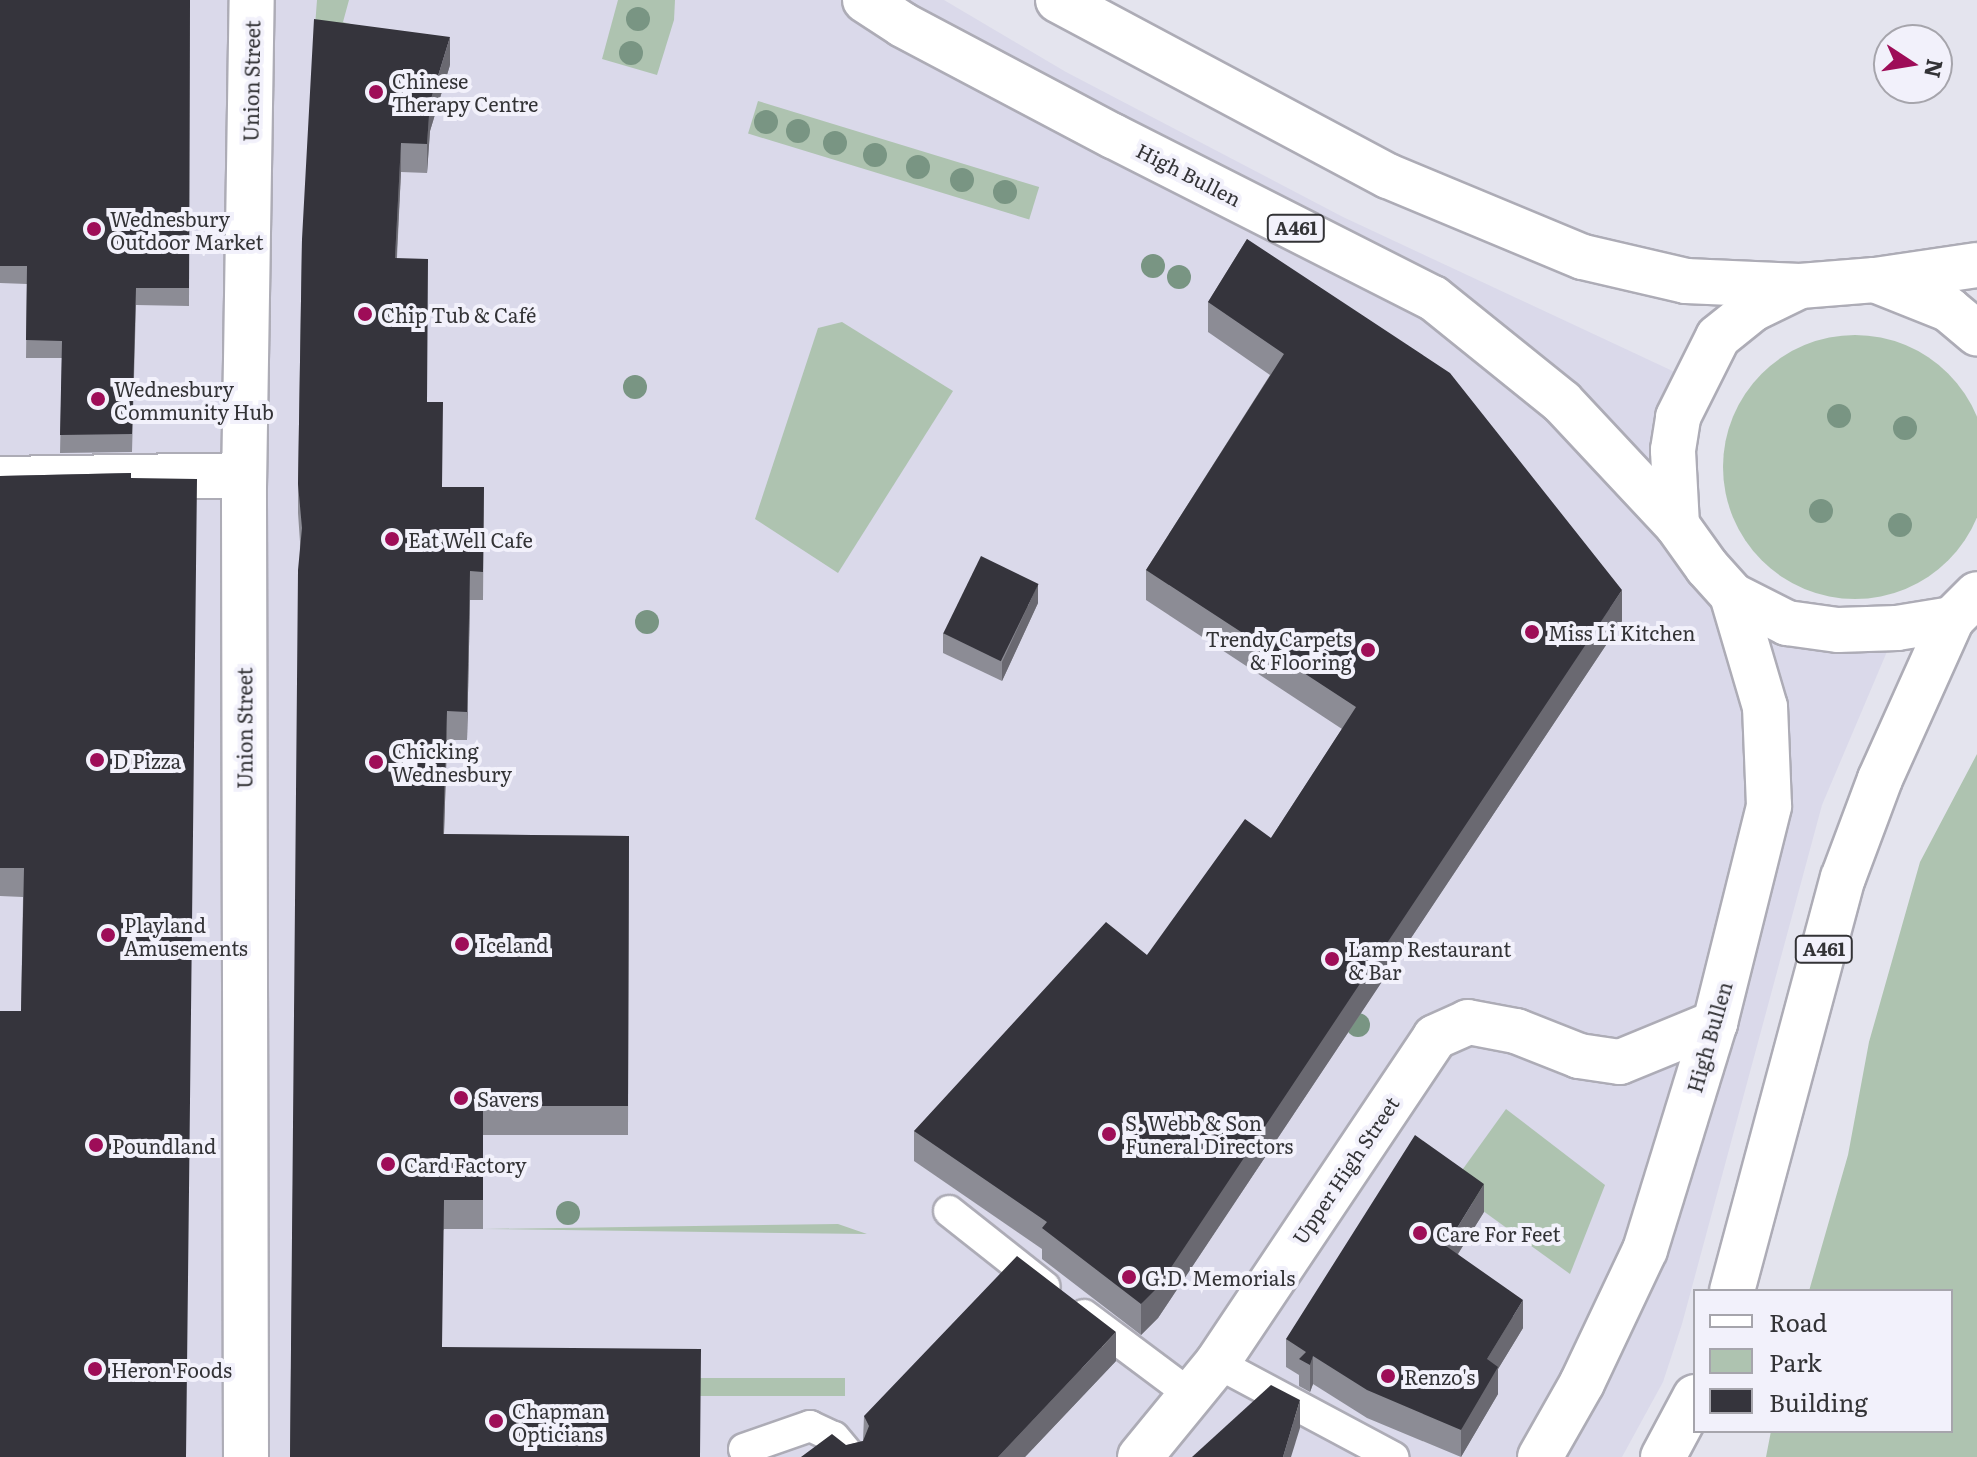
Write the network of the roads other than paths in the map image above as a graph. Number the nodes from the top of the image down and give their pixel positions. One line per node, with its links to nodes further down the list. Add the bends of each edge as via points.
1 (252, 0): 8 (main road, Union Street)
2 (865, 0): 10 (main road, High Bullen / A461, via 1113,136 1433,298 1562,402)
3 (1058, 0): 6 (main road, via 1388,176 1583,257 1686,281)
4 (1977, 265): 5 (main road)
5 (1875, 280): 6 (main road); 7 (main road, via 1948,309)
6 (1800, 286): 10 (main road, via 1753,309 1718,337 1694,381 1678,417 1673,450)
7 (1977, 333)
8 (244, 475): 9 (main road); 20 (main road, Union Street)
9 (0, 479)
10 (1677, 525): 11 (main road, A461)
11 (1732, 595): 12 (main road, A461, via 1787,623 1838,630 1897,628); 13 (main road, High Bullen, via 1765,707 1769,806)
12 (1965, 607): 15 (main road, A461, via 1880,779 1843,878)
13 (1715, 1023): 16 (main road, Upper High Street, via 1620,1062 1579,1056 1516,1031 1468,1022 1435,1037); 23 (main road, High Bullen, via 1645,1250)
14 (949, 1211): 16 (lane)
15 (1733, 1289)
16 (1204, 1379): 19 (lane); 22 (main road, Upper High Street)
17 (1693, 1401): 24 (main road)
18 (744, 1449): 21 (lane, via 810,1426 834,1437)
19 (1378, 1453)
20 (246, 1457)
21 (851, 1457)
22 (1140, 1457)
23 (1540, 1457)
24 (1663, 1457)

